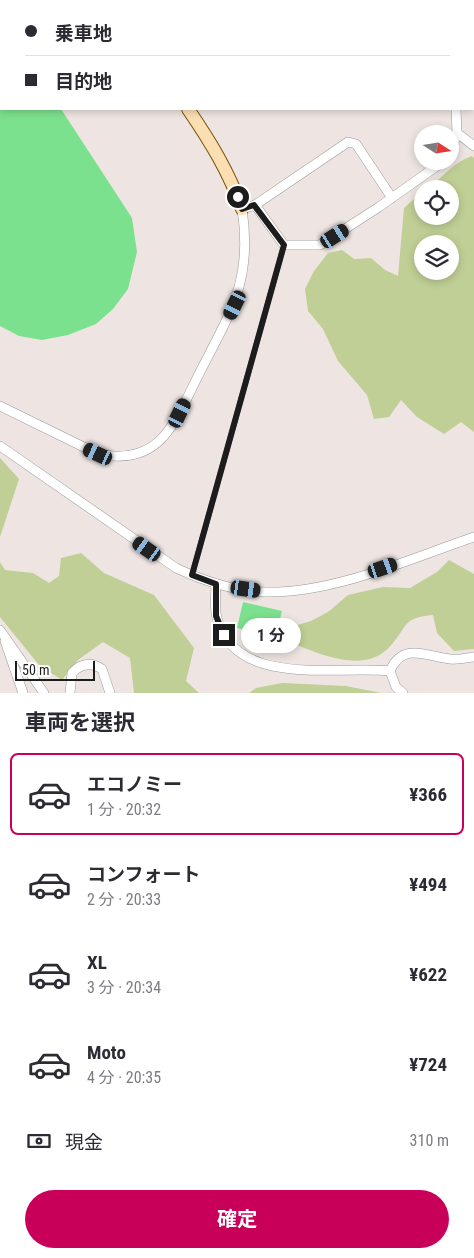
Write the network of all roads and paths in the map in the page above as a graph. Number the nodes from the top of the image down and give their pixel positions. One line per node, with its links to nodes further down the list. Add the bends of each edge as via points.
1 (189, 110): 9 (street, via 220,157)
2 (456, 110): 3 (street)
3 (457, 125)
4 (459, 135): 5 (street)
5 (474, 146)
6 (431, 170): 7 (street)
7 (392, 198): 8 (street, via 356,144 348,142); 10 (street, via 320,245)
8 (254, 205): 9 (street); 10 (street)
9 (242, 209): 11 (street, via 246,255 235,305 169,433 157,444 128,457 98,454)
10 (284, 245): 14 (lane)
11 (0, 406)
12 (0, 446): 14 (street, via 147,549)
13 (474, 537): 15 (street, via 346,580 300,590 264,592)
14 (192, 575): 15 (street)
15 (216, 584): 18 (street, via 216,611 221,629 236,650 250,660 271,667)
16 (1, 632): 19 (street); 20 (street)
17 (474, 658): 18 (street, via 450,659 416,652 395,660)
18 (390, 671): 23 (street, via 396,687)
19 (23, 693)
20 (44, 693)
21 (70, 693): 22 (street, via 72,673 80,666 90,664 104,671)
22 (110, 693)
23 (403, 693)

